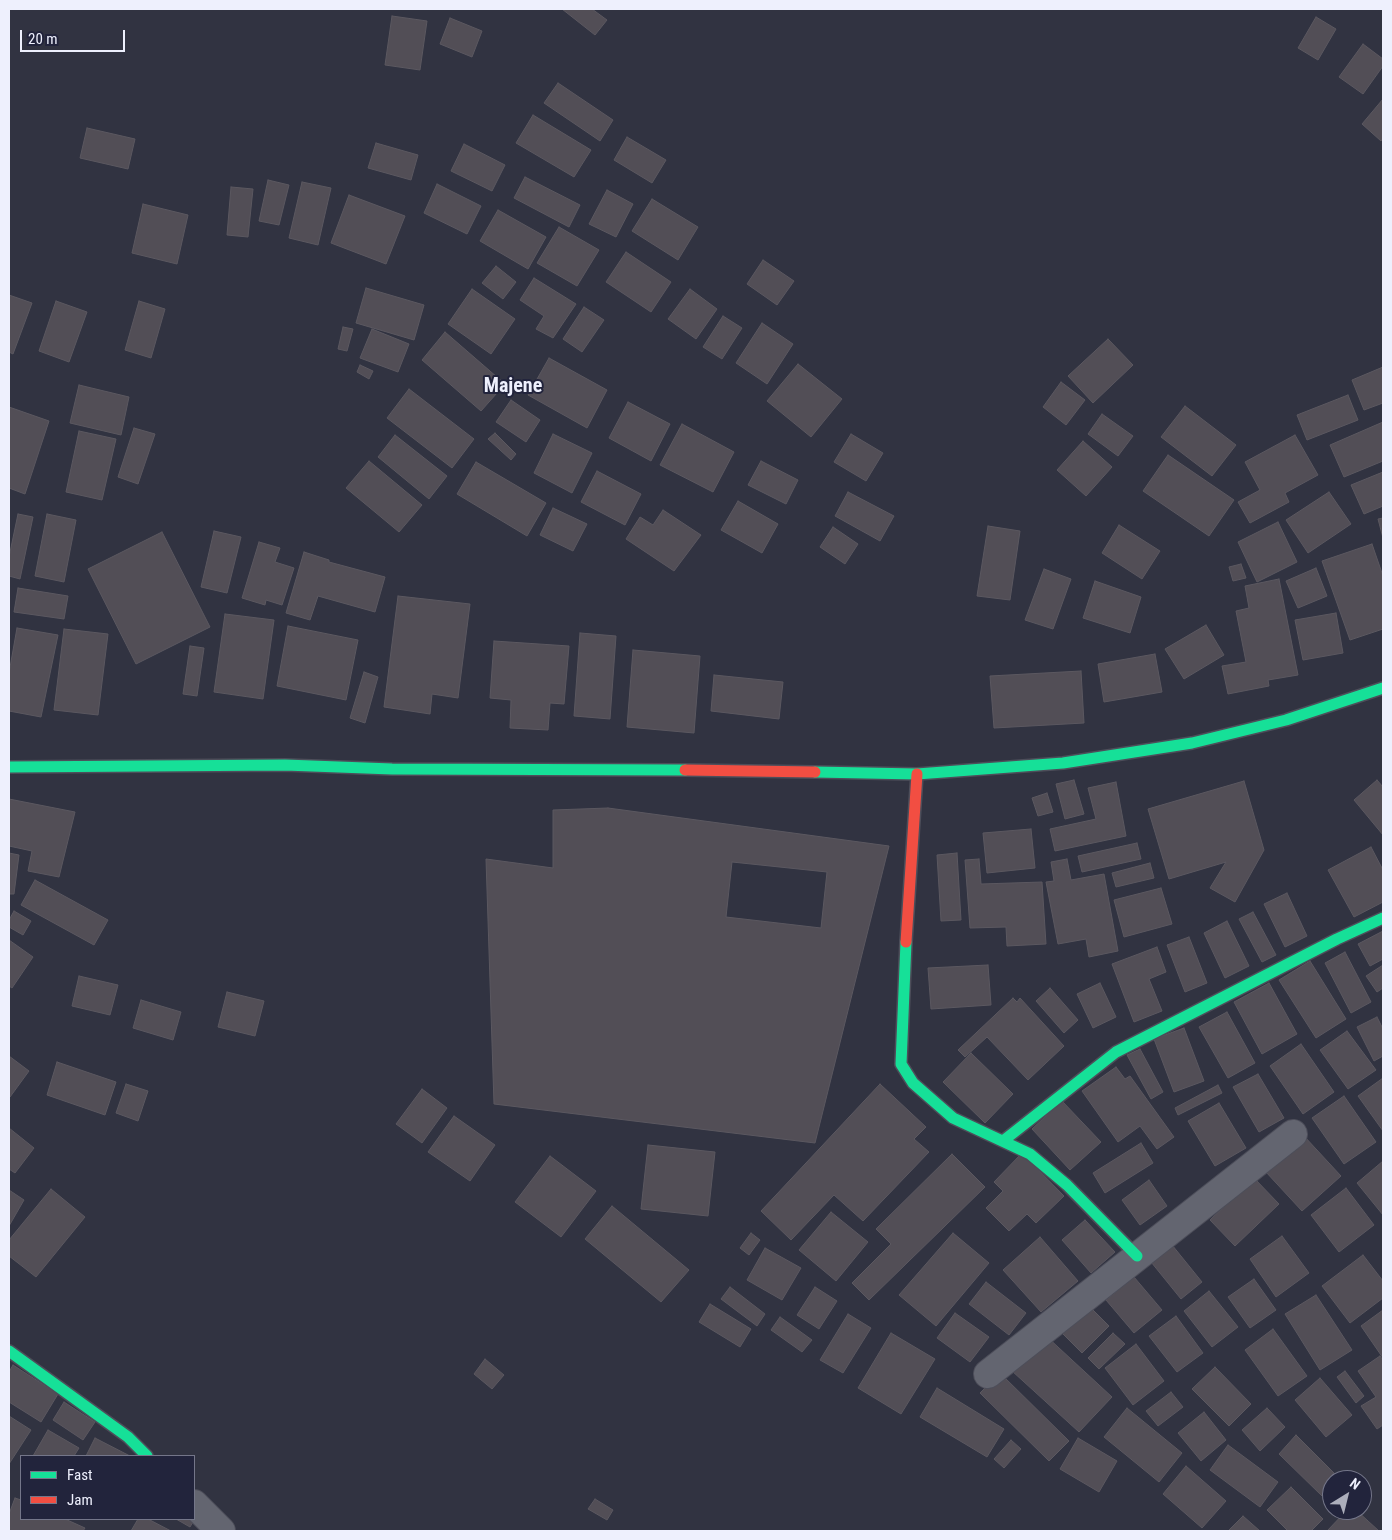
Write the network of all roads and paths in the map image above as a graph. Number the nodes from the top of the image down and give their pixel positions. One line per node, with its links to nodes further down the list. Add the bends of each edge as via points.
1 (1383, 688): 3 (main road, via 1286,720 1192,744 1063,763)
2 (9, 767): 3 (main road, via 285,765)
3 (917, 774): 6 (main road, via 901,1064 912,1083 953,1118)
4 (1383, 918): 6 (main road, via 1116,1052)
5 (1293, 1134): 7 (street)
6 (1003, 1141): 7 (main road, via 1030,1154 1067,1185)
7 (1137, 1256): 9 (street)
8 (9, 1350): 10 (main road, via 128,1438)
9 (988, 1374)
10 (146, 1455)
11 (195, 1505): 12 (street)
12 (221, 1531)

